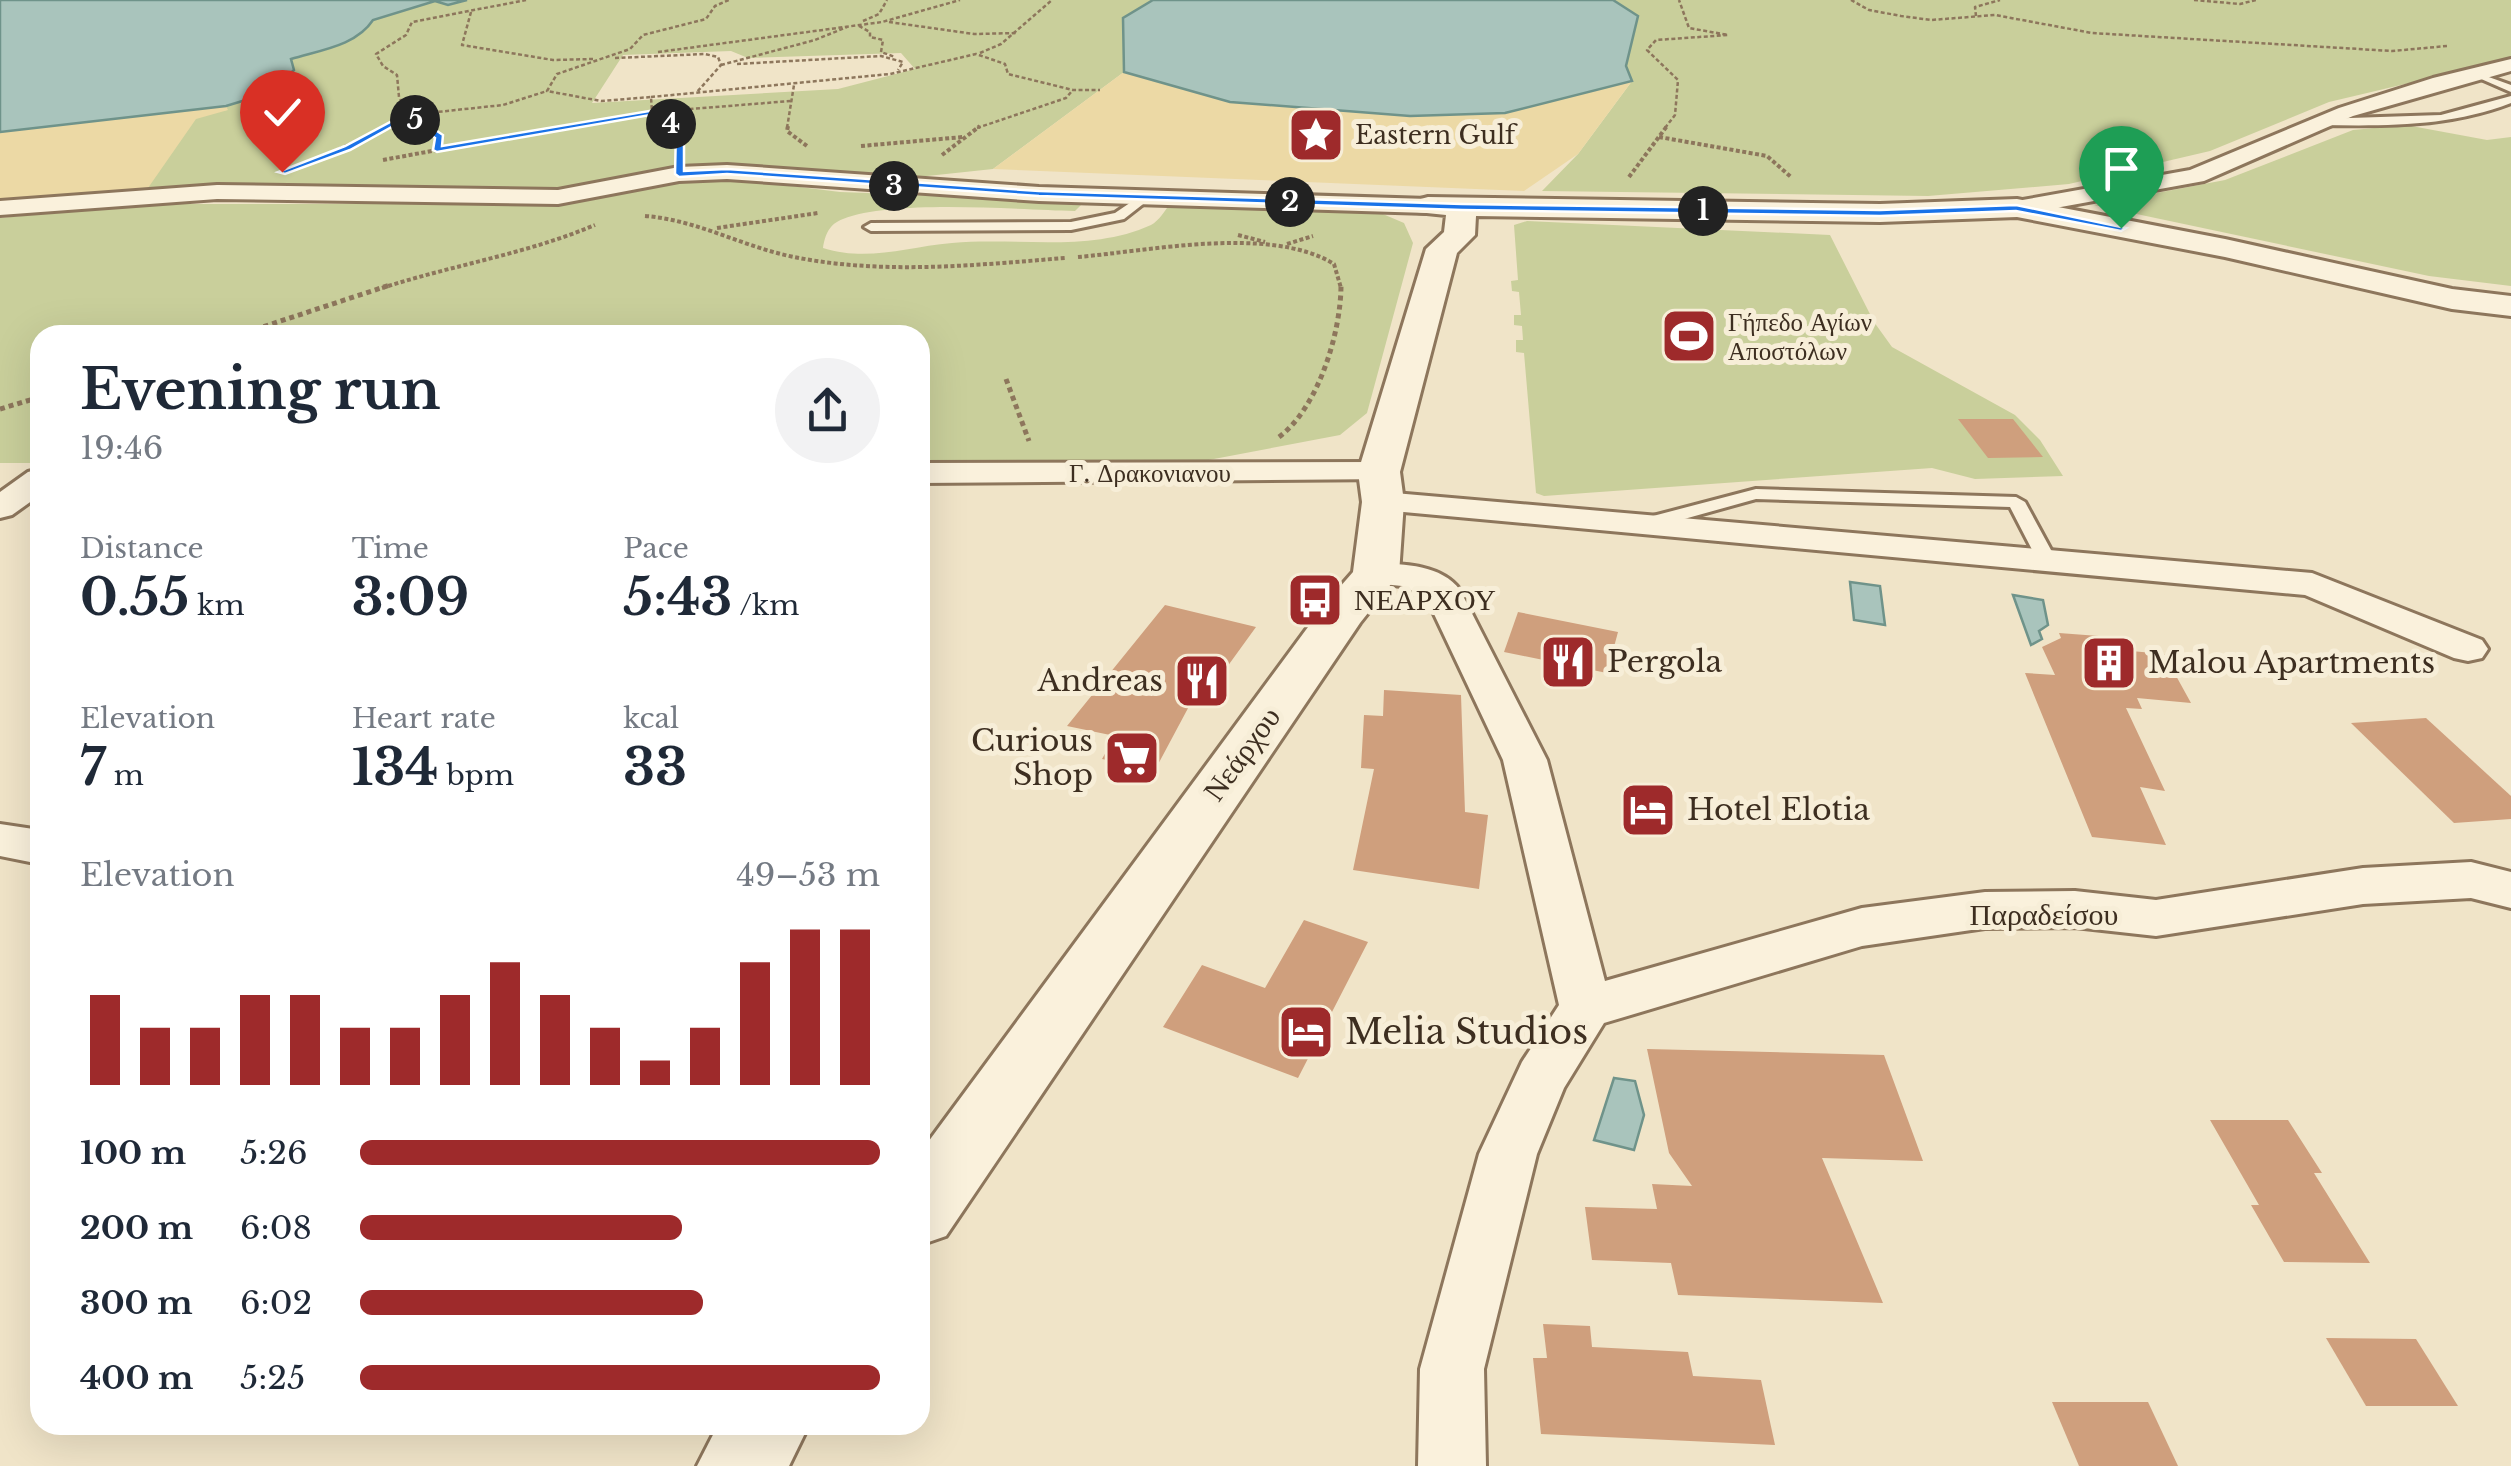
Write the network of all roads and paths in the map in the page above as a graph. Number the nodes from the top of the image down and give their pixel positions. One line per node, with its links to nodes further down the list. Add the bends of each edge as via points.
1 (526, 0): 13 (path)
2 (729, 0): 22 (path, via 706,19 644,35 630,50)
3 (887, 0): 16 (path, via 879,14)
4 (960, 0): 15 (path)
5 (1034, 0): 12 (path)
6 (1052, 0): 12 (path)
7 (1679, 0): 38 (path, via 1689,28 1728,36 1656,40 1647,50 1678,80 1675,115)
8 (1852, 0): 14 (path, via 1869,10 1931,20)
9 (2000, 0): 14 (path, via 1975,7)
10 (2194, 0): 11 (path)
11 (2256, 0)
12 (1040, 7): 17 (path)
13 (471, 12): 22 (path, via 462,45 554,60); 36 (path, via 412,22 406,35 376,54 397,75)
14 (1976, 16): 18 (path, via 2170,39 2392,51)
15 (882, 22): 16 (path); 17 (path)
16 (855, 24): 20 (path); 21 (path, via 883,40 881,52); 23 (path)
17 (1018, 33): 19 (path, via 1000,49)
18 (2452, 45)
19 (976, 54): 26 (path); 29 (path, via 997,58 1008,74)
20 (642, 56): 22 (path); 23 (path, via 706,54)
21 (896, 57): 23 (path); 26 (path, via 901,68)
22 (602, 58): 28 (path, via 557,74)
23 (721, 65): 31 (path)
24 (2511, 65): 25 (street)
25 (2476, 72): 27 (lane); 37 (street)
26 (890, 74): 31 (path)
27 (2511, 88)
28 (547, 90): 32 (path, via 601,101); 36 (path, via 504,105)
29 (1073, 90): 30 (path); 42 (path, via 1066,98 982,124)
30 (1100, 90)
31 (696, 93): 32 (path)
32 (651, 97): 35 (path)
33 (2511, 99): 37 (lane, via 2413,122)
34 (791, 101): 35 (path)
35 (652, 112): 36 (path, via 437,150 440,137); 40 (path, via 680,130)
36 (409, 115): 39 (path)
37 (2320, 122): 46 (street, via 2196,176)
38 (1659, 137): 41 (path, via 1767,156); 47 (path)
39 (315, 160)
40 (679, 174): 42 (street); 45 (street, via 558,197 217,192)
41 (1793, 178)
42 (894, 186): 43 (street)
43 (1143, 198): 44 (street); 51 (lane, via 1119,216 1071,226)
44 (1389, 204): 49 (street)
45 (0, 208)
46 (2016, 208): 47 (street); 53 (street)
47 (1605, 209): 49 (street, via 1505,208)
48 (629, 216): 52 (path, via 684,218)
49 (1444, 220): 64 (street)
50 (597, 224): 54 (path, via 546,246 452,265)
51 (871, 227): 52 (path, via 827,212)
52 (713, 229): 58 (path, via 792,256 904,265 1224,245 1315,253 1333,263 1339,276 1334,330 1302,420)
53 (2511, 306)
54 (269, 325)
55 (1006, 380): 59 (path)
56 (30, 399): 57 (path)
57 (0, 409)
58 (1269, 442)
59 (1033, 452)
60 (930, 472): 64 (street, Γ. Δρακονιανου)
61 (0, 473): 62 (street)
62 (30, 475)
63 (30, 484): 65 (street)
64 (1381, 487): 68 (street, Γ. Δρακονιανου); 70 (street)
65 (0, 508)
66 (0, 518): 67 (street)
67 (30, 518)
68 (1641, 524): 69 (street, Γ. Δρακονιανου); 69 (lane, via 1756,494 2016,502)
69 (2047, 560): 71 (street, Γ. Δρακονιανου, via 2312,584)
70 (1376, 574): 75 (street, via 1409,576 1440,590 1525,760); 76 (street, Νεάρχου)
71 (2468, 649)
72 (0, 840): 73 (street)
73 (30, 846)
74 (2511, 890): 75 (street, Παραδείσου, via 2471,880 2363,886 2156,918 2075,909 1985,910 1862,928)
75 (1586, 1007): 79 (street, via 1541,1078 1508,1154 1452,1369)
76 (930, 1198)
77 (761, 1435): 78 (street)
78 (739, 1466)
79 (1452, 1466)

